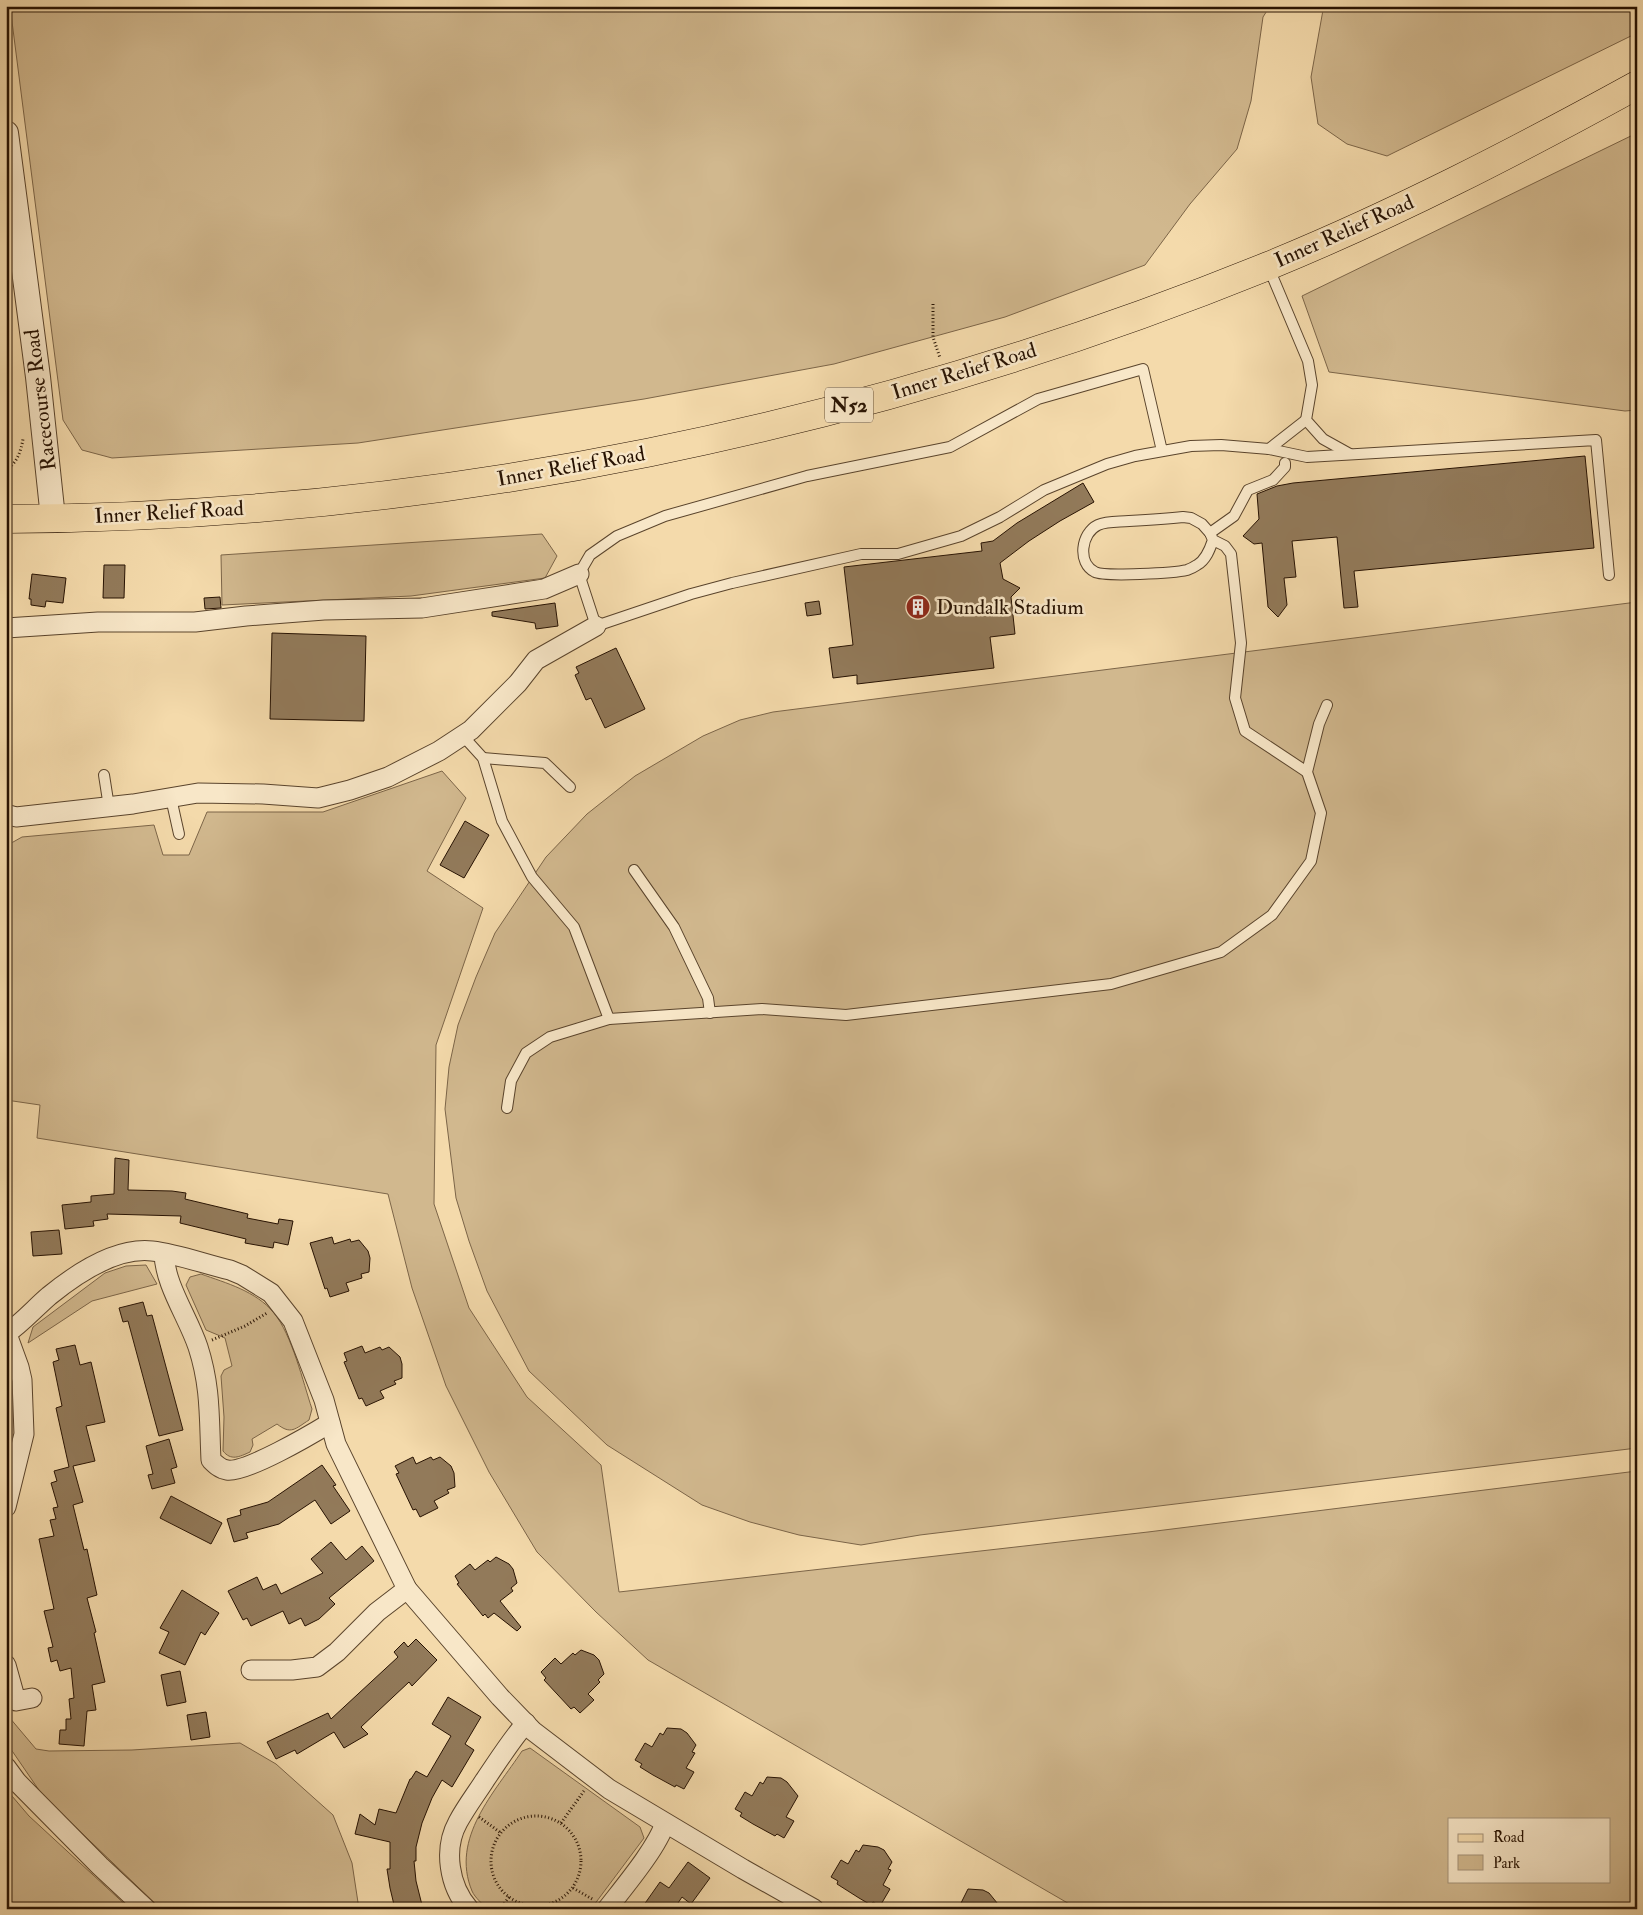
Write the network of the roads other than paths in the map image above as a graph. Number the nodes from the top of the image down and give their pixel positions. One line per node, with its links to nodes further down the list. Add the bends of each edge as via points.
1 (1637, 84): 3 (main road, Inner Relief Road / N52, via 1474,172)
2 (6, 133): 9 (street, Racecourse Road)
3 (1268, 265): 4 (lane, via 1308,361 1312,385); 9 (main road, Inner Relief Road / N52, via 1064,341 946,378 721,438 606,461 407,492 261,507)
4 (1306, 420): 5 (lane); 7 (lane, via 1324,439)
5 (1269, 449): 6 (lane, via 1211,445); 7 (lane, via 1307,457)
6 (1162, 451): 12 (lane, via 1143,369 1038,399 950,447 807,476 665,516 617,536 590,555); 14 (lane, via 1107,464 1051,487 961,536 898,554 861,554 724,585)
7 (1351, 454): 13 (lane, via 1596,440)
8 (1285, 463): 11 (lane, via 1273,480 1248,490 1234,516)
9 (53, 518): 10 (main road, Inner Relief Road / N52)
10 (6, 519)
11 (1212, 536): 11 (lane, via 1198,521 1182,517 1107,523 1086,534 1084,557 1091,570 1109,576 1186,570 1204,559); 19 (lane, via 1231,554 1241,643 1235,698 1245,731)
12 (579, 574): 14 (lane); 15 (street, via 544,589 422,608 324,610 195,622 98,622)
13 (1609, 575)
14 (596, 626): 17 (street, via 536,660 518,683)
15 (6, 628)
16 (1327, 705): 19 (lane, via 1318,724)
17 (462, 736): 18 (lane); 22 (street, via 440,751 388,776 318,798 198,793)
18 (483, 758): 21 (lane, via 545,763); 28 (lane, via 502,821 532,877 574,927)
19 (1307, 772): 27 (lane, via 1321,813 1312,860 1272,914 1221,952 1111,984 846,1015 762,1009)
20 (104, 776): 23 (lane)
21 (570, 787)
22 (171, 798): 23 (street); 25 (lane)
23 (109, 807): 24 (street)
24 (10, 818)
25 (179, 834)
26 (634, 870): 27 (lane, via 674,927 708,998)
27 (710, 1013): 28 (lane)
28 (609, 1019): 29 (lane, via 550,1037 526,1053 511,1081)
29 (507, 1108)
30 (164, 1254): 31 (street, via 125,1252 99,1263 50,1296); 32 (street, via 242,1275 271,1293 282,1305 300,1337); 32 (street, via 206,1375 210,1400 211,1460 228,1471 242,1468)
31 (7, 1334): 33 (street, via 22,1380 24,1434)
32 (330, 1423): 34 (street, via 336,1444)
33 (6, 1507)
34 (407, 1589): 36 (street, via 316,1667); 38 (street)
35 (6, 1664): 37 (street, via 16,1701)
36 (251, 1670)
37 (32, 1698)
38 (526, 1723): 40 (street, via 593,1777); 43 (street, via 457,1824 450,1851 451,1873 460,1898)
39 (6, 1767): 42 (street, via 24,1789)
40 (665, 1823): 41 (street, via 649,1852); 44 (street)
41 (607, 1908)
42 (146, 1909)
43 (469, 1909)
44 (814, 1909)

